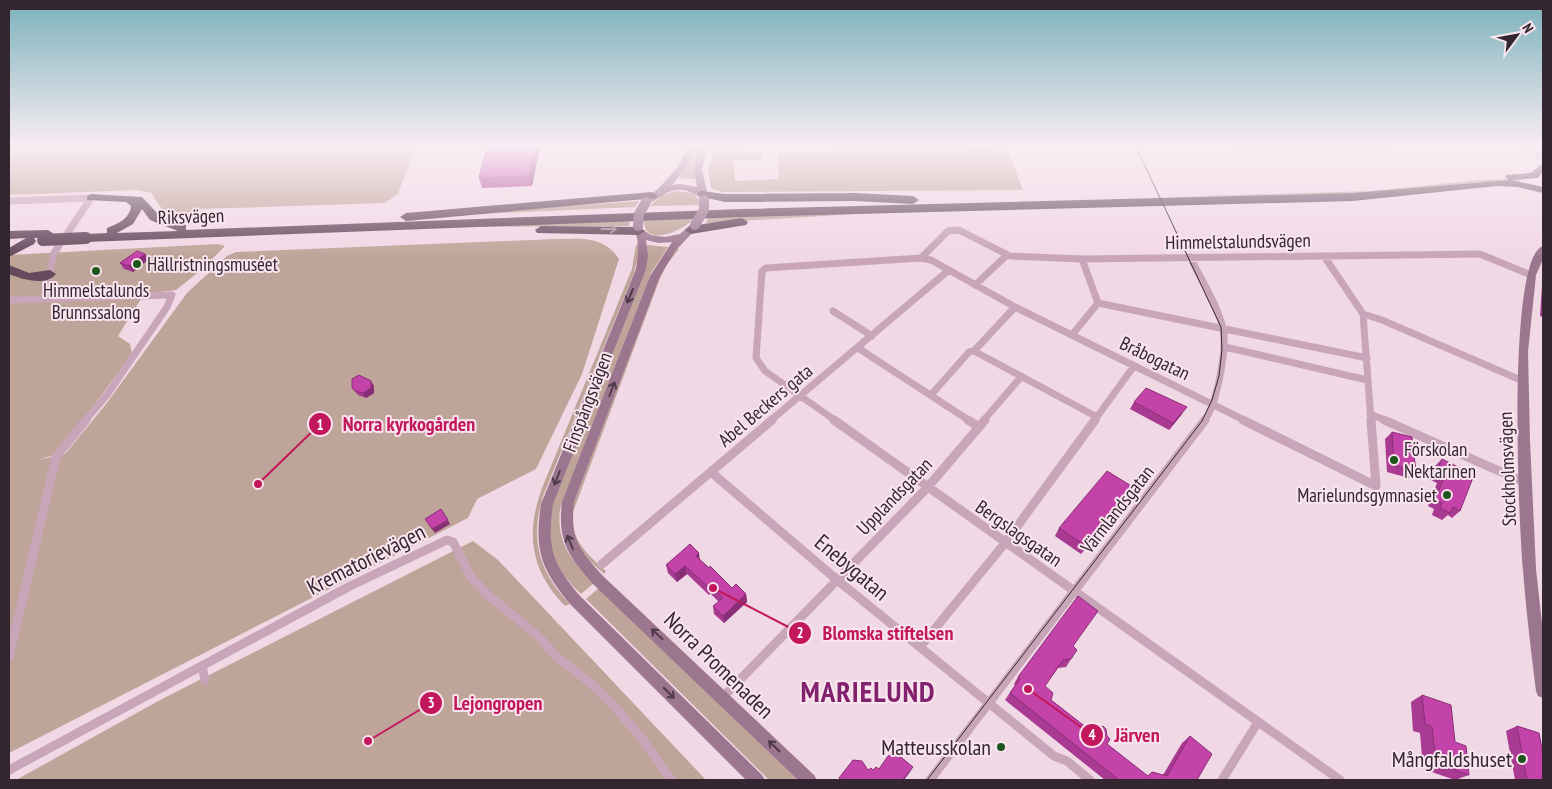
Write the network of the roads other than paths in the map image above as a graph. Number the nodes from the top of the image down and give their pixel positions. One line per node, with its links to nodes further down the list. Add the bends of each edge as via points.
1 (668, 184): 6 (main road)
2 (701, 184): 9 (main road)
3 (1412, 184): 13 (highway, Riksvägen, via 1347,190)
4 (1488, 184): 13 (highway, Riksvägen, via 1354,196)
5 (1514, 184): 7 (highway, Riksvägen)
6 (662, 190): 9 (main road, via 683,186 697,190); 11 (main road)
7 (1543, 190)
8 (125, 197): 10 (highway); 16 (highway, via 142,201 154,217); 18 (highway, via 135,202 138,209 132,219)
9 (703, 197): 13 (highway, via 854,197); 19 (main road, bridge, via 704,210)
10 (91, 198): 12 (street); 34 (street, via 57,247)
11 (649, 199): 14 (highway); 17 (main road, bridge, via 639,214)
12 (9, 201)
13 (924, 205): 14 (highway, Riksvägen, via 740,206); 15 (highway, Riksvägen); 19 (highway, via 856,216 723,224)
14 (354, 221): 16 (highway, Riksvägen)
15 (373, 227): 17 (highway, one-way to 17); 21 (highway, Riksvägen)
16 (182, 228): 18 (highway, Riksvägen)
17 (639, 230): 19 (main road, via 660,241); 78 (main road, Finspångsvägen, one-way to 78, via 644,256 641,270 547,504 542,531 546,560 568,592)
18 (111, 231): 21 (highway, Riksvägen)
19 (690, 231): 66 (main road, Finspångsvägen, one-way to 19, via 569,545 564,524 568,502 655,276 668,254)
20 (9, 235): 22 (highway, Riksvägen)
21 (87, 235): 22 (highway, Riksvägen, bridge)
22 (45, 237): 23 (highway, Riksvägen)
23 (30, 240): 24 (highway, Riksvägen); 26 (highway)
24 (9, 242)
25 (1543, 249): 35 (main road, Stockholmsvägen)
26 (9, 253)
27 (1006, 256): 30 (street, Himmelstalundsvägen, via 953,229); 31 (street, Himmelstalundsvägen); 36 (street)
28 (1324, 256): 29 (street, Himmelstalundsvägen); 35 (street, Himmelstalundsvägen, via 1480,254); 42 (street)
29 (1190, 257): 31 (street, Himmelstalundsvägen); 43 (street, Värmlandsgatan)
30 (921, 258): 33 (street, Bråbogatan); 55 (street, Bergslagsgatan, via 762,270 756,358 765,371)
31 (1082, 259): 39 (street)
32 (9, 269): 34 (highway, via 28,277)
33 (949, 270): 36 (street, Bråbogatan); 45 (street, Abel Beckers gata)
34 (50, 274): 37 (street)
35 (1531, 275): 53 (main road, Stockholmsvägen, via 1526,308)
36 (975, 285): 40 (street, Bråbogatan)
37 (44, 298): 38 (street); 69 (street, via 172,295 107,395 56,457)
38 (9, 300)
39 (1098, 303): 43 (street); 44 (street)
40 (1015, 307): 44 (street, Bråbogatan); 48 (street)
41 (832, 311): 45 (street)
42 (1363, 314): 49 (street); 53 (street)
43 (1223, 327): 46 (street, Värmlandsgatan); 49 (street)
44 (1072, 335): 50 (street, Bråbogatan)
45 (872, 336): 47 (street, Abel Beckers gata)
46 (1225, 347): 52 (street); 56 (street, Värmlandsgatan)
47 (858, 348): 54 (street); 55 (street, Abel Beckers gata)
48 (974, 351): 51 (street); 54 (street, via 968,352)
49 (1367, 358): 52 (street)
50 (1134, 366): 56 (street, Bråbogatan); 58 (street)
51 (1021, 377): 58 (street); 59 (street, Upplandsgatan)
52 (1367, 380): 57 (street)
53 (1523, 381): 61 (main road, Stockholmsvägen)
54 (930, 395): 59 (street)
55 (800, 397): 60 (street, Abel Beckers gata); 62 (street, Bergslagsgatan)
56 (1214, 406): 57 (street, Bråbogatan, via 1376,486); 67 (street, Värmlandsgatan)
57 (1370, 414): 61 (street)
58 (1097, 417): 63 (street)
59 (979, 426): 62 (street, Upplandsgatan)
60 (710, 472): 64 (street, Abel Beckers gata); 65 (street, Enebygatan)
61 (1526, 483): 72 (main road, Stockholmsvägen, via 1529,569)
62 (927, 488): 63 (street, Bergslagsgatan); 65 (street, Upplandsgatan)
63 (1005, 543): 67 (street, Bergslagsgatan); 68 (street)
64 (602, 564)
65 (836, 579): 68 (street, Enebygatan); 73 (street, Upplandsgatan)
66 (599, 581): 73 (main road, Norra Promenaden, one-way to 66)
67 (1074, 592): 74 (street, Värmlandsgatan); 75 (street, Bergslagsgatan)
68 (920, 648): 74 (street, Enebygatan)
69 (9, 657)
70 (202, 666): 71 (street); 76 (street, Krematorievägen); 77 (street, Krematorievägen, via 350,586 446,540 453,542 471,576 490,597 613,705)
71 (205, 680)
72 (1543, 691)
73 (723, 696): 79 (main road, Norra Promenaden, one-way to 73)
74 (989, 703): 80 (street, Värmlandsgatan); 81 (street, Enebygatan, via 1054,756 1067,761)
75 (1258, 722): 82 (street); 83 (street, Bergslagsgatan)
76 (9, 770)
77 (671, 780)
78 (757, 780)
79 (809, 780)
80 (930, 780)
81 (1090, 780)
82 (1222, 780)
83 (1340, 780)

